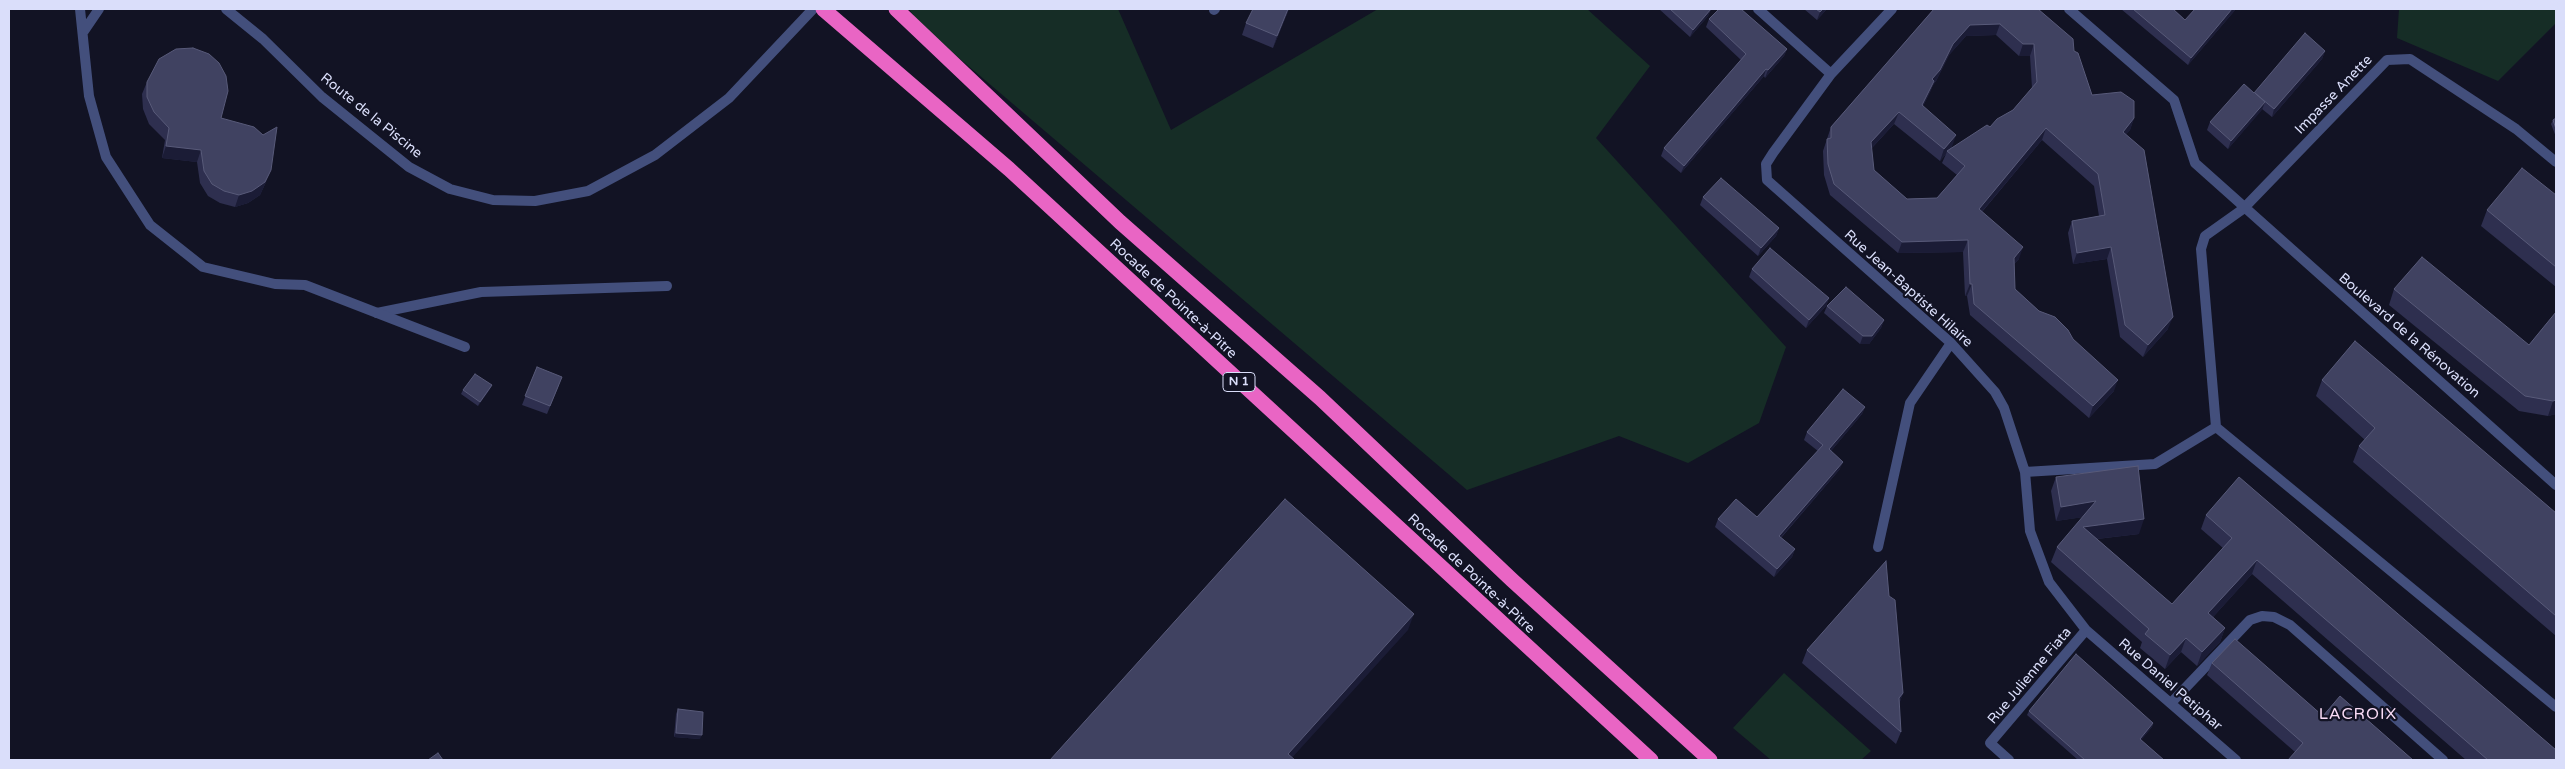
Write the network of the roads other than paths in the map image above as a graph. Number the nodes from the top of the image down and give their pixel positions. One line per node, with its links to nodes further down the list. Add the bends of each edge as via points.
1 (80, 9): 10 (street)
2 (99, 9): 10 (street)
3 (226, 9): 4 (street, Route de la Piscine, via 322,97 409,167 450,189 493,200 534,201 588,191 655,155 729,98)
4 (814, 9)
5 (823, 9): 25 (highway, Rocade de Pointe-à-Pitre / N 1, via 1009,169)
6 (896, 9): 26 (highway, Rocade de Pointe-à-Pitre, via 1120,222 1320,398 1512,580)
7 (1758, 9): 11 (street)
8 (1892, 9): 11 (street, Rue Jean-Baptiste Hilaire)
9 (2069, 9): 13 (street, via 2174,100 2195,163)
10 (84, 31): 15 (street, via 89,96 106,157 150,225 203,266 275,284 306,286)
11 (1830, 74): 16 (street, Rue Jean-Baptiste Hilaire, via 1766,164 1767,180)
12 (2556, 162): 13 (street, Impasse Anette, via 2500,118 2410,59 2387,60)
13 (2243, 209): 18 (street, Impasse Anette, via 2205,236 2200,249); 20 (street, Boulevard de la Rénovation)
14 (667, 286): 15 (street, via 481,292)
15 (378, 313): 17 (street)
16 (1950, 343): 19 (street, Rue Jean-Baptiste Hilaire, via 1995,392 2004,408); 21 (street, via 1910,402)
17 (465, 347)
18 (2216, 428): 19 (street, via 2154,464); 24 (street)
19 (2025, 472): 22 (street, Rue Jean-Baptiste Hilaire, via 2030,531 2049,582)
20 (2556, 485)
21 (1878, 548)
22 (2086, 630): 23 (street, Rue Daniel Petiphar); 27 (street, Rue Julienne Fiata, via 1990,743)
23 (2171, 703): 28 (street, Rue Daniel Petiphar); 29 (street, via 2250,620 2274,617 2290,625)
24 (2556, 707)
25 (1651, 760)
26 (1710, 760)
27 (2009, 760)
28 (2236, 760)
29 (2443, 760)

